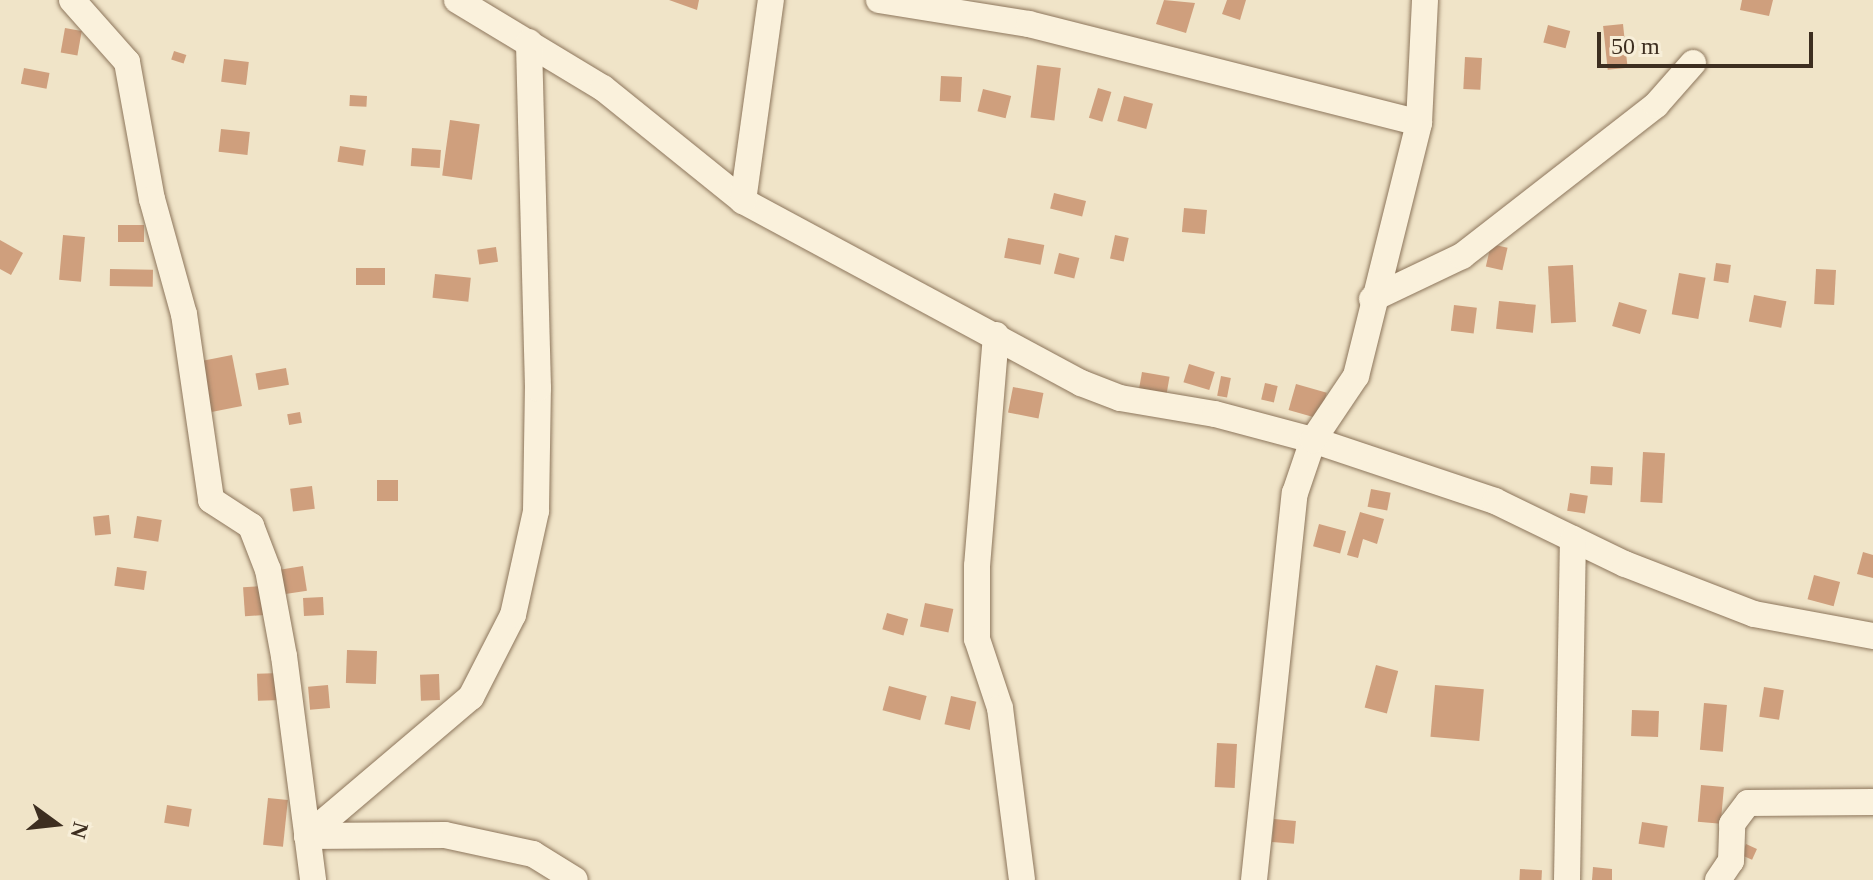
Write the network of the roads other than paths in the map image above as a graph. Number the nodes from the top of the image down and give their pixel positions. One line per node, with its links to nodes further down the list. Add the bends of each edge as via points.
1 (72, 0): 16 (street, via 127,62 152,199 184,314 211,500 251,526 268,570)
2 (457, 0): 6 (street)
3 (771, 0): 9 (street)
4 (879, 0): 8 (street, via 1029,24)
5 (1425, 0): 8 (street)
6 (529, 42): 9 (street, via 603,88); 16 (street, via 536,511 513,615 471,697)
7 (1693, 63): 10 (street, via 1656,105 1462,256)
8 (1419, 123): 10 (street)
9 (743, 201): 11 (street)
10 (1372, 299): 12 (street, via 1356,376)
11 (996, 335): 12 (street, via 1120,398 1215,414); 19 (street, via 977,566 977,639 1000,708)
12 (1313, 440): 13 (street, via 1495,501); 20 (street, via 1295,493 1281,591)
13 (1573, 539): 14 (street, via 1754,614); 21 (street)
14 (1873, 636)
15 (1873, 802): 22 (street, via 1748,803 1732,824 1731,861)
16 (307, 836): 17 (street); 18 (street, via 445,835 533,854)
17 (313, 880)
18 (575, 880)
19 (1022, 880)
20 (1254, 880)
21 (1567, 880)
22 (1718, 880)

